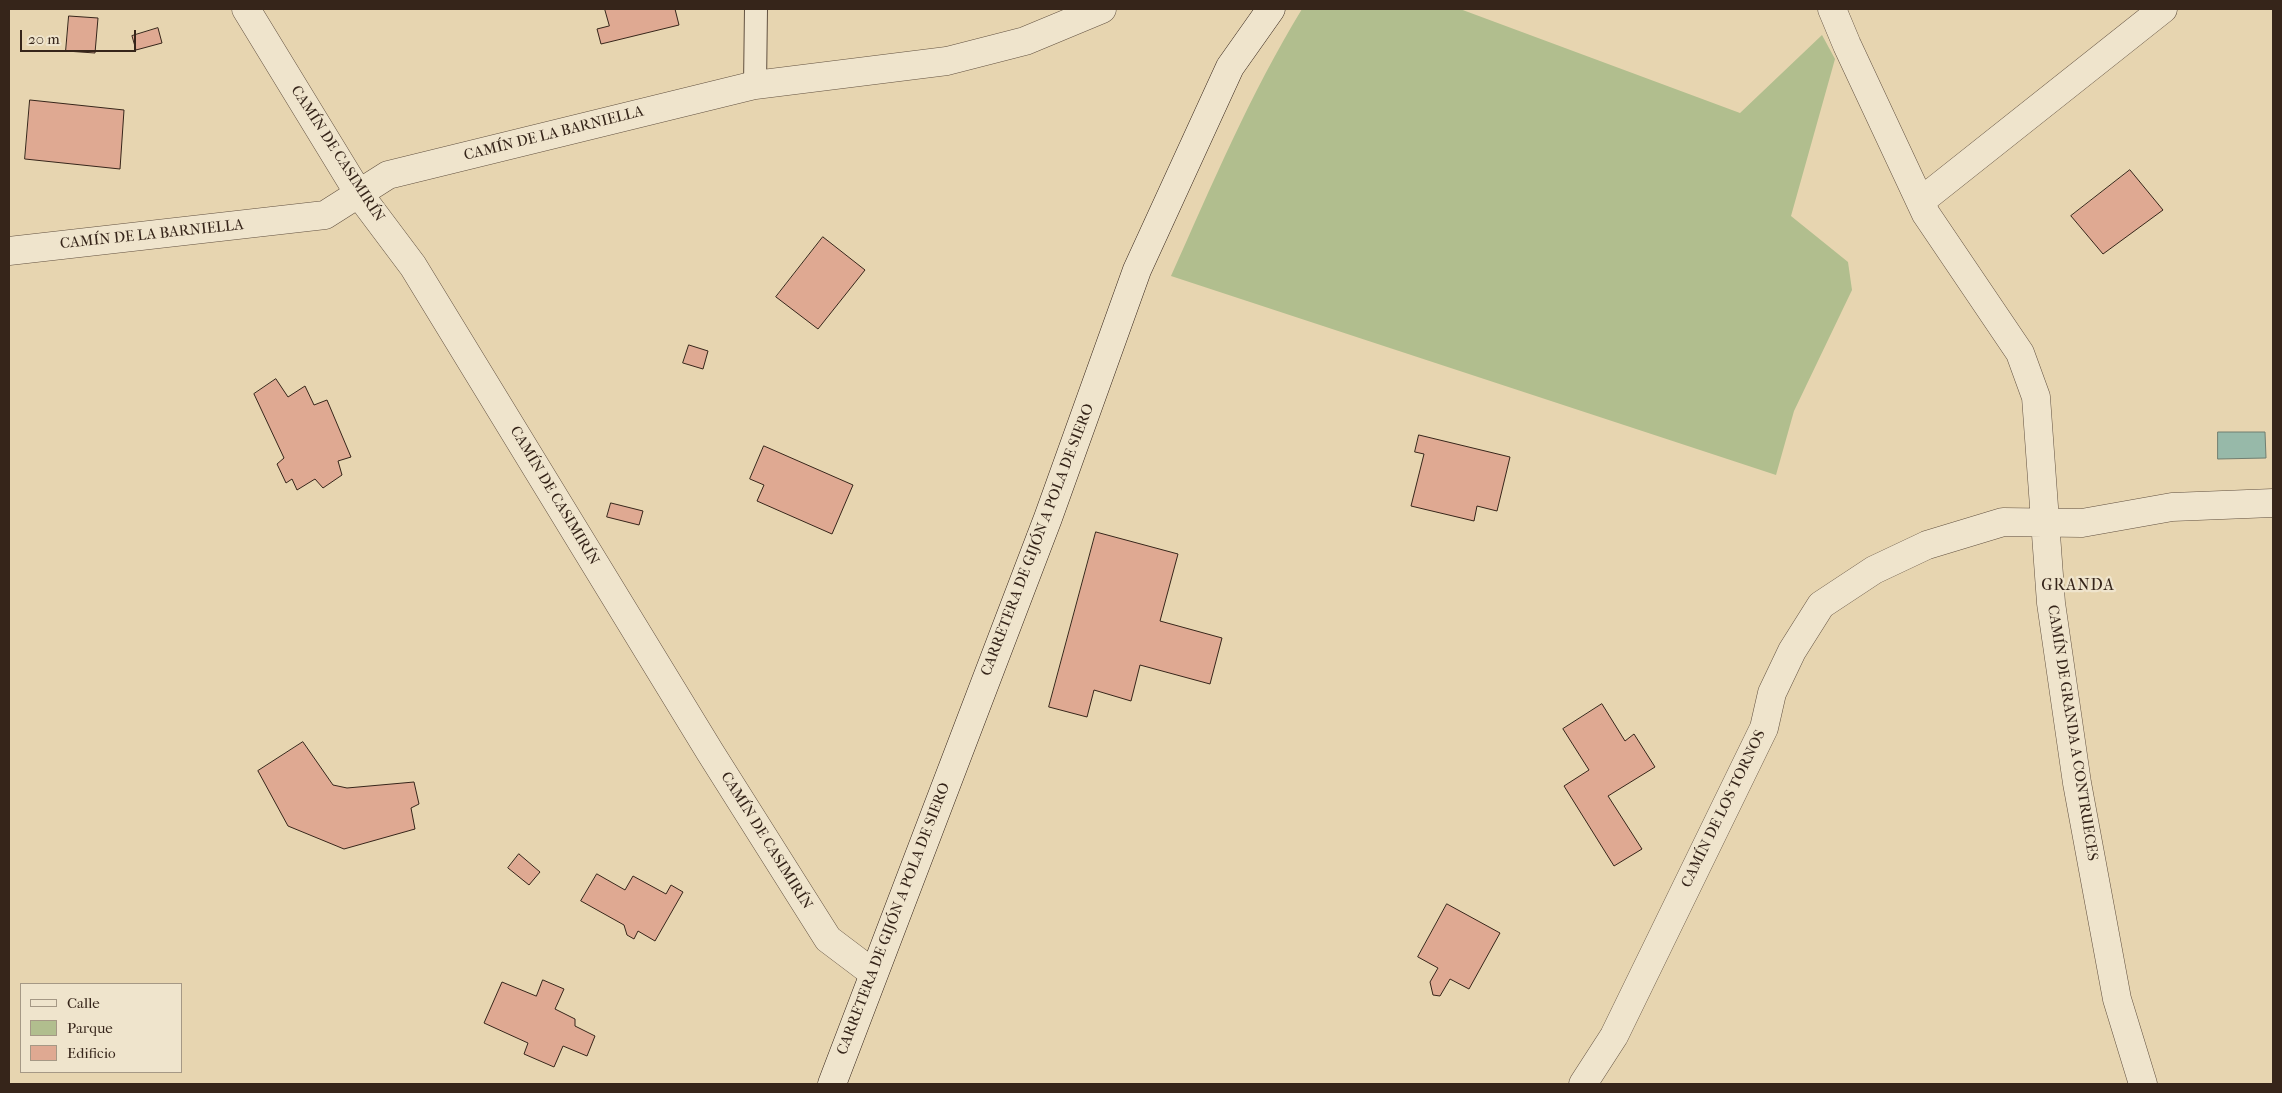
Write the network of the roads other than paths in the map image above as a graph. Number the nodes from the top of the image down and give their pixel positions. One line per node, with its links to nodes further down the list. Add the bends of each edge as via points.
1 (246, 9): 8 (street, CAMÍN DE CASIMIRÍN)
2 (756, 9): 7 (lane)
3 (1102, 9): 7 (street, CAMÍN DE LA BARNIELLA, via 1024,40 947,61)
4 (1270, 9): 13 (street, CARRETERA DE GIJÓN A POLA DE SIERO, via 1230,67 1137,270 1048,518)
5 (1832, 9): 9 (street, CAMÍN DE GRANDA A CONTRUECES)
6 (2163, 9): 9 (street)
7 (755, 85): 8 (street, CAMÍN DE LA BARNIELLA, via 388,175)
8 (359, 194): 10 (street, CAMÍN DE LA BARNIELLA, via 325,215); 13 (street, CAMÍN DE CASIMIRÍN, via 413,266 828,939)
9 (1921, 202): 12 (street, CAMÍN DE GRANDA A CONTRUECES, via 2020,353 2036,397)
10 (9, 251)
11 (2273, 503): 12 (street, CAMÍN DE LOS TORNOS, via 2172,507 2082,524)
12 (2045, 522): 15 (street, CAMÍN DE LOS TORNOS, via 2003,522 1927,545 1874,570 1821,605 1788,659 1772,693 1764,728 1614,1036); 16 (street, CAMÍN DE GRANDA A CONTRUECES, via 2051,603 2076,783 2117,999)
13 (873, 972): 14 (street, CARRETERA DE GIJÓN A POLA DE SIERO)
14 (832, 1084)
15 (1583, 1084)
16 (2143, 1084)

